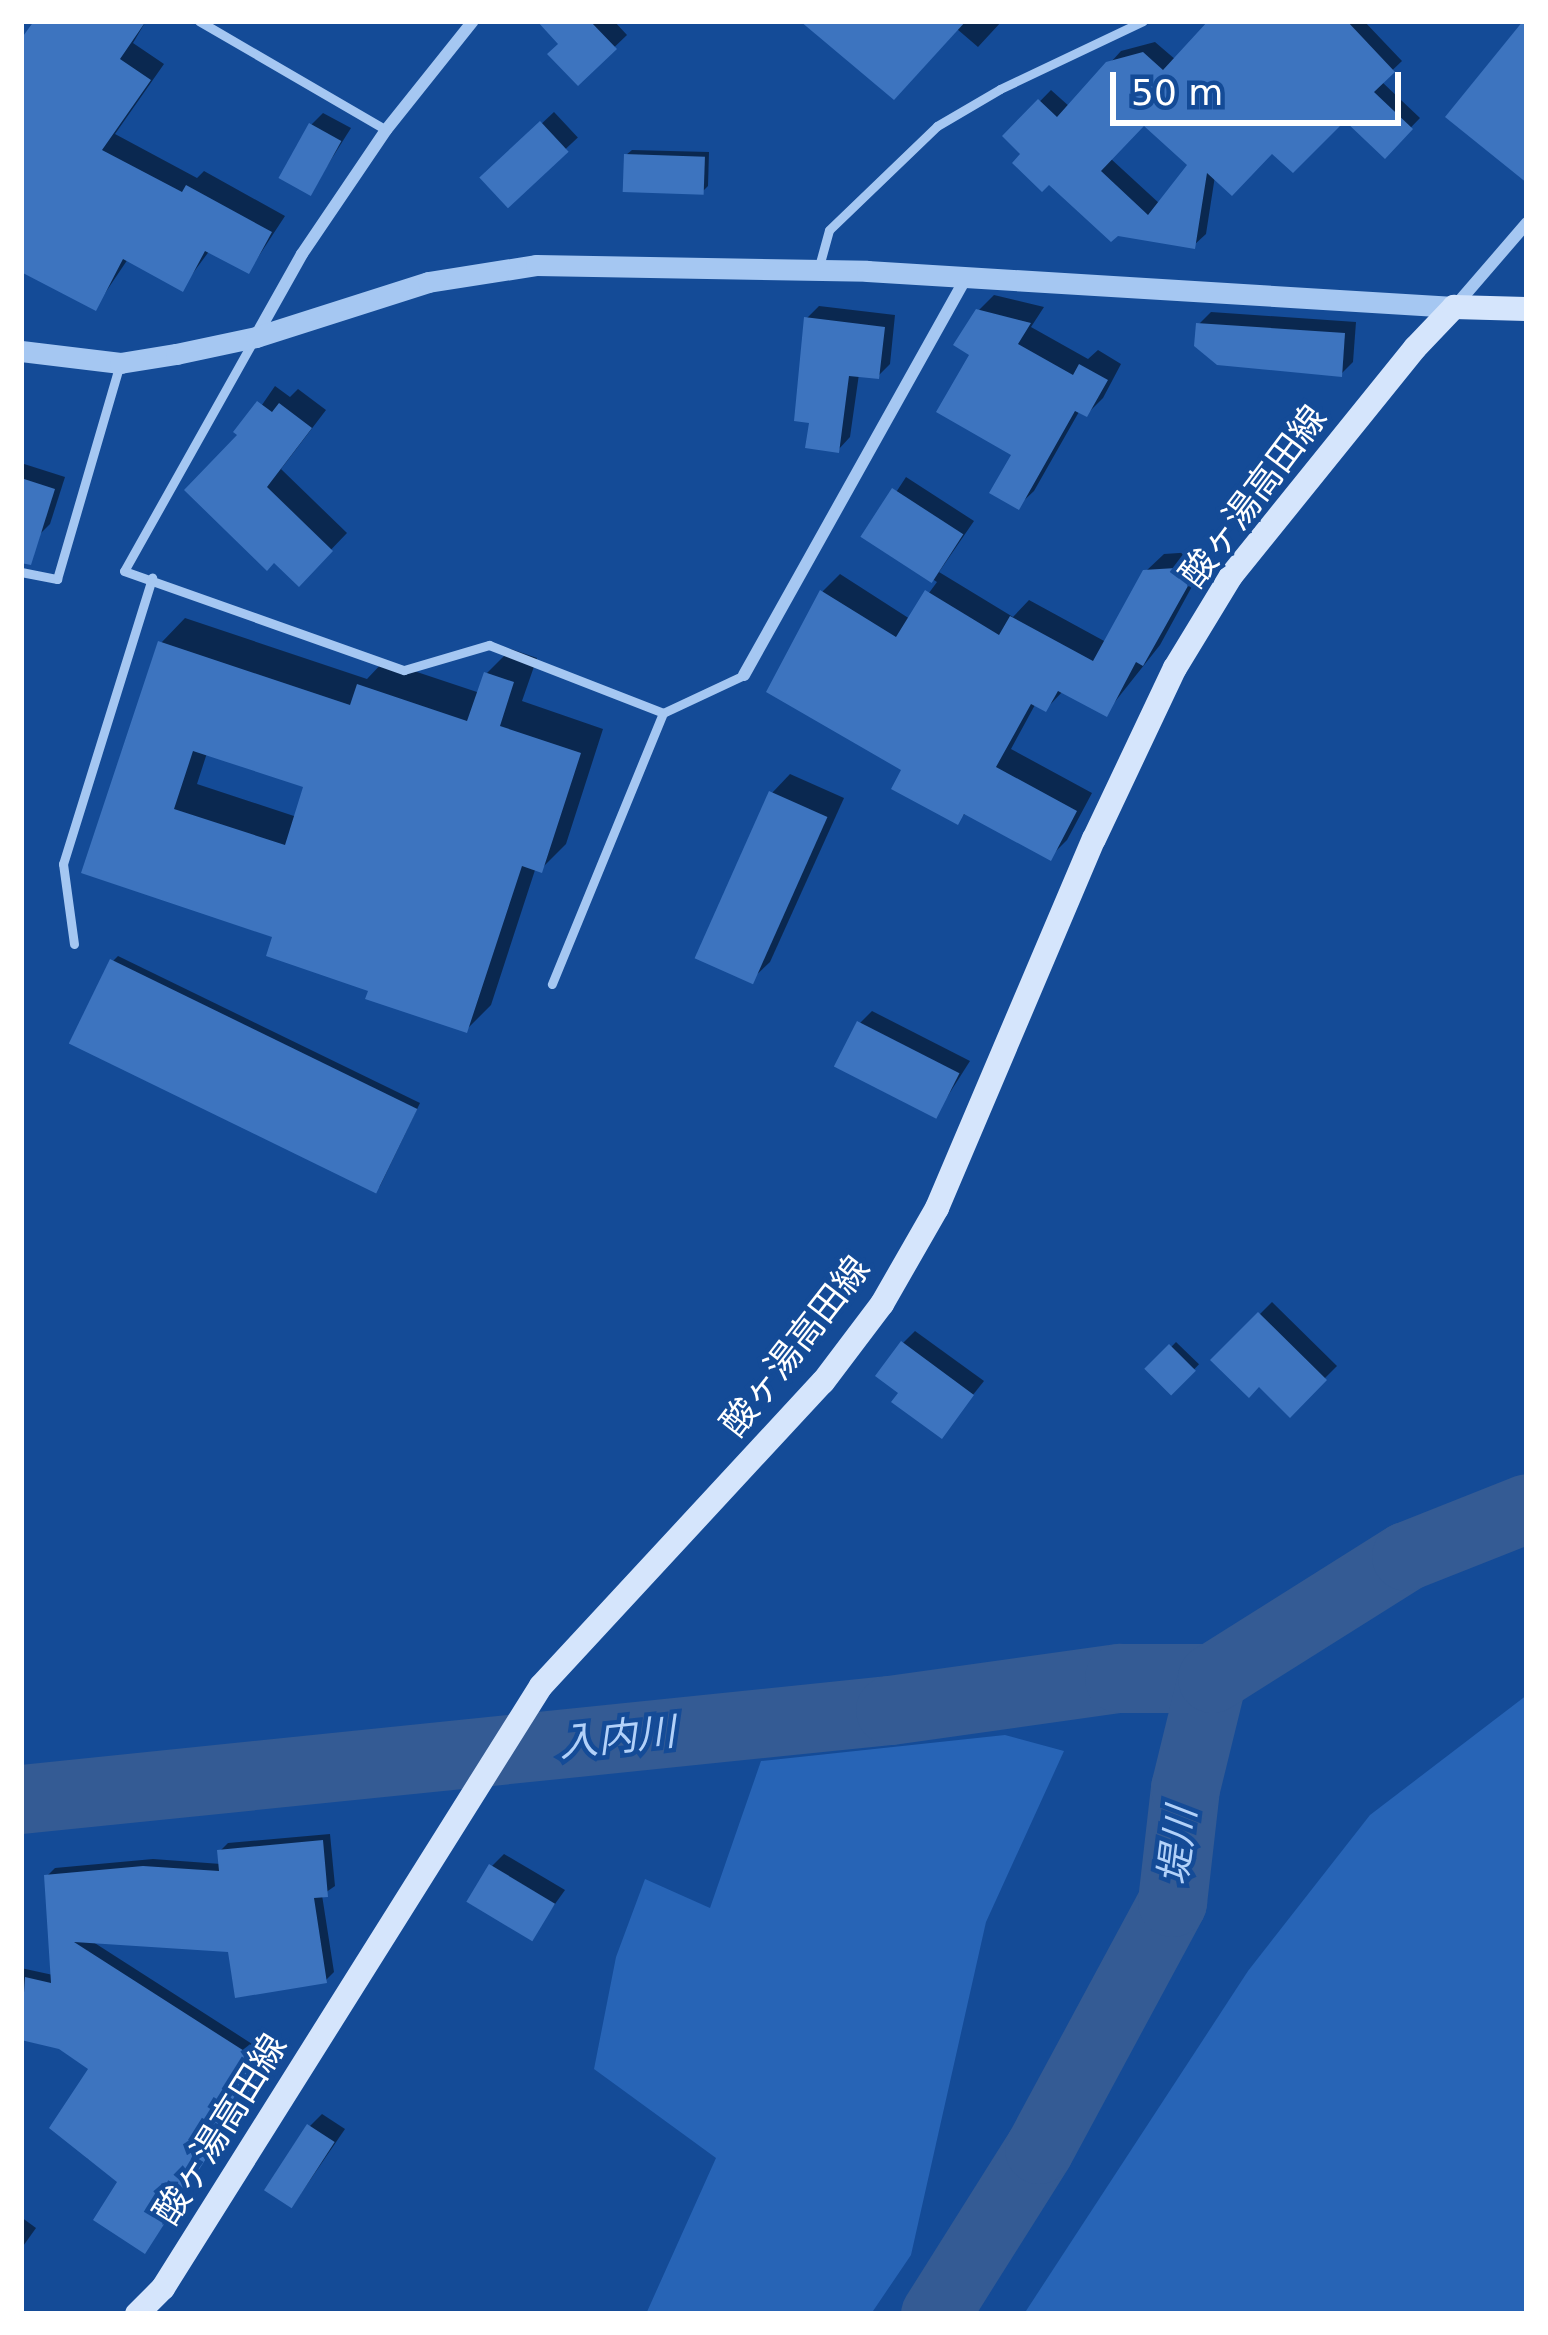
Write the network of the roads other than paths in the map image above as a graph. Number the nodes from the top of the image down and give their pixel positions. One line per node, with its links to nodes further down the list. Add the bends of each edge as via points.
1 (200, 21): 4 (lane)
2 (472, 21): 4 (street)
3 (1143, 21): 6 (lane, via 938,126 829,230)
4 (386, 130): 10 (street)
5 (1527, 223): 8 (street)
6 (818, 270): 7 (street); 10 (street, via 536,265 428,283)
7 (966, 277): 8 (street); 15 (street)
8 (1454, 307): 9 (main road); 19 (main road, 酸ヶ湯高田線, via 1274,520 1175,668 937,1208 882,1304 823,1382 541,1685 163,2288)
9 (1527, 309)
10 (256, 338): 12 (street); 14 (lane, via 124,572)
11 (21, 351): 12 (street)
12 (120, 363): 13 (lane, via 57,579)
13 (21, 572)
14 (152, 578): 16 (lane, via 404,670 490,645); 17 (lane, via 63,864)
15 (745, 674): 16 (lane)
16 (663, 713): 18 (lane)
17 (74, 944)
18 (552, 984)
19 (136, 2314)

